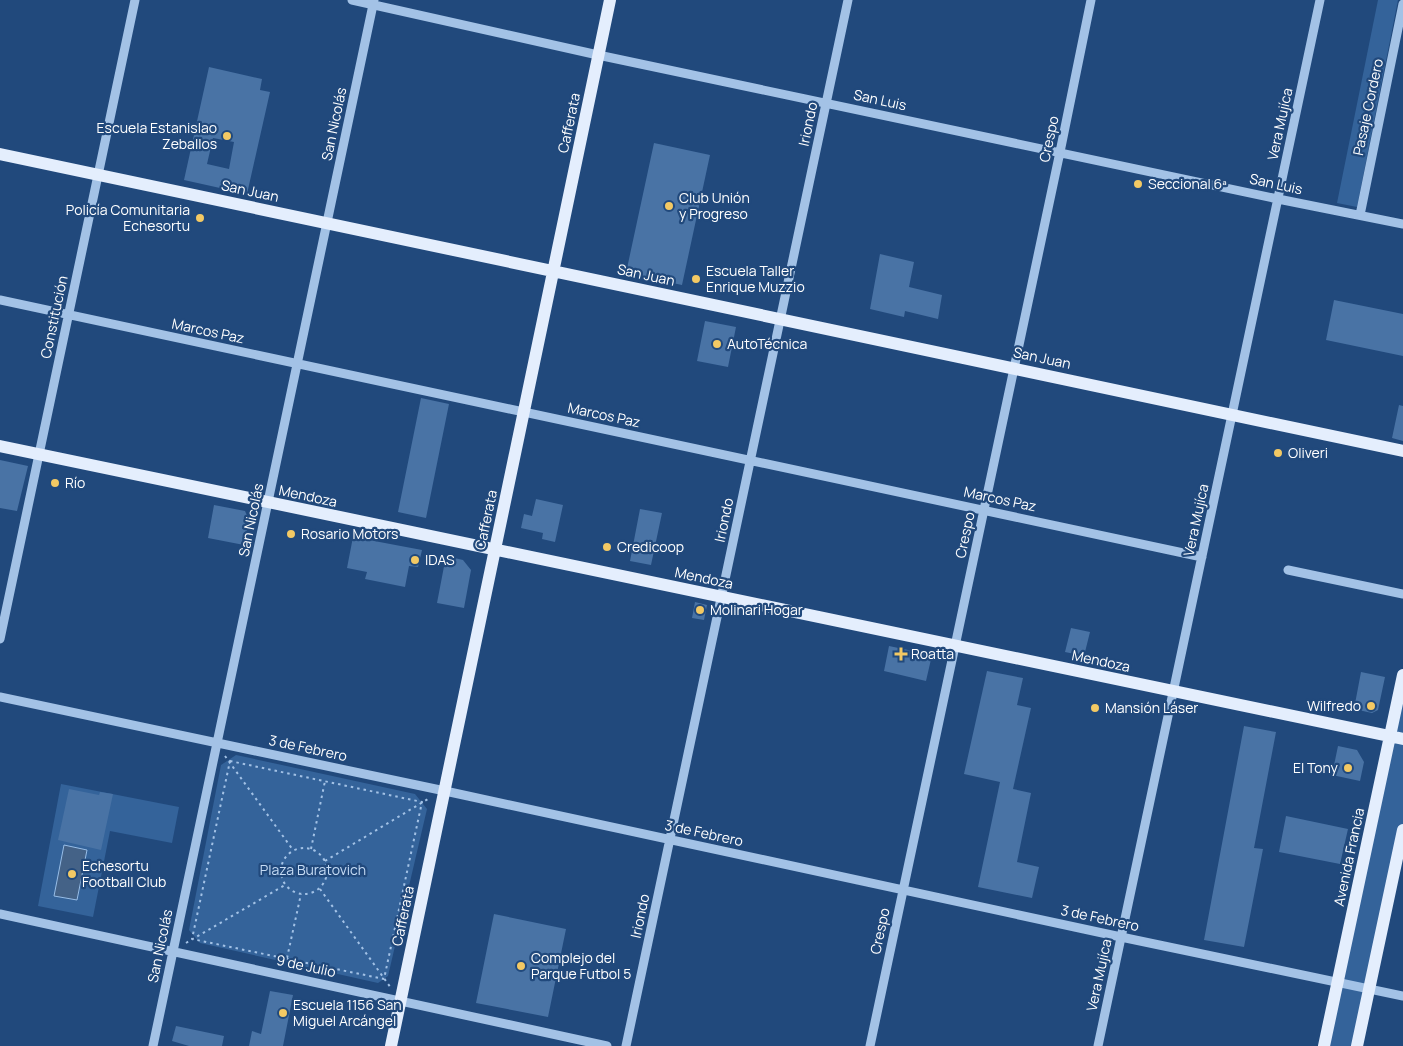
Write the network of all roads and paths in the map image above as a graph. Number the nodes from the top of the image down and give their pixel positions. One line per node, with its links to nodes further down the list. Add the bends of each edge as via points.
1 (135, 0): 13 (street, Constitución)
2 (352, 0): 7 (street, San Luis)
3 (610, 0): 9 (main road, Cafferata)
4 (848, 0): 10 (street, Iriondo)
5 (1091, 0): 11 (street, Crespo)
6 (1320, 0): 14 (street, Vera Mujíca)
7 (374, 2): 9 (street, San Luis); 16 (street, San Nicolás)
8 (1403, 4): 15 (street, Pasaje Cordero)
9 (598, 55): 10 (street, San Luis); 18 (main road, Cafferata)
10 (827, 103): 11 (street, San Luis); 21 (street, Iriondo)
11 (1060, 152): 14 (street, San Luis); 23 (street, Crespo)
12 (0, 154): 13 (main road, San Juan)
13 (98, 174): 16 (main road, San Juan); 20 (street, Constitución)
14 (1278, 199): 15 (street, San Luis); 25 (street, Vera Mujíca)
15 (1360, 215): 17 (street, San Luis)
16 (327, 223): 18 (main road, San Juan); 22 (street, San Nicolás)
17 (1403, 224)
18 (553, 271): 21 (main road, San Juan); 24 (main road, Cafferata)
19 (0, 300): 20 (street, Marcos Paz)
20 (68, 315): 22 (street, Marcos Paz); 28 (street, Constitución)
21 (780, 318): 23 (main road, San Juan); 29 (street, Iriondo)
22 (298, 364): 24 (street, Marcos Paz); 30 (street, San Nicolás)
23 (1014, 368): 25 (main road, San Juan); 31 (street, Crespo)
24 (524, 412): 29 (street, Marcos Paz); 32 (main road, Cafferata)
25 (1232, 415): 27 (main road, San Juan); 33 (street, Vera Mujíca)
26 (0, 446): 28 (main road, Mendoza)
27 (1403, 451)
28 (39, 454): 30 (main road, Mendoza); 37 (street, Constitución)
29 (751, 460): 31 (street, Marcos Paz); 36 (street, Iriondo)
30 (268, 503): 32 (main road, Mendoza); 44 (street, San Nicolás)
31 (984, 509): 33 (street, Marcos Paz); 38 (street, Crespo)
32 (495, 550): 36 (main road, Mendoza); 47 (main road, Cafferata)
33 (1202, 557): 40 (street, Vera Mujíca)
34 (1288, 570): 35 (street)
35 (1403, 594)
36 (722, 597): 38 (main road, Mendoza); 50 (street, Iriondo)
37 (0, 639)
38 (955, 646): 40 (main road, Mendoza); 56 (street, Crespo)
39 (1403, 675): 42 (main road, Avenida Francia)
40 (1173, 692): 42 (main road, Mendoza); 59 (street, Vera Mujíca)
41 (0, 697): 44 (street, 3 de Febrero)
42 (1390, 736): 43 (main road, Mendoza); 64 (main road, Avenida Francia)
43 (1403, 739)
44 (217, 743): 45 (path); 47 (street, 3 de Febrero); 61 (street, San Nicolás)
45 (230, 761): 46 (path); 52 (path); 60 (path)
46 (325, 781): 48 (path); 51 (path)
47 (445, 791): 48 (path); 50 (street, 3 de Febrero); 67 (main road, Cafferata)
48 (422, 802): 53 (path); 63 (path)
49 (1403, 830): 65 (main road)
50 (670, 840): 56 (street, 3 de Febrero); 71 (street, Iriondo)
51 (310, 849): 52 (path); 53 (path)
52 (293, 850): 54 (path, via 281,866)
53 (325, 861): 55 (path, via 328,872)
54 (285, 884): 57 (path); 60 (path)
55 (320, 888): 57 (path); 63 (path)
56 (903, 890): 59 (street, 3 de Febrero); 72 (street, Crespo)
57 (301, 894): 62 (path)
58 (0, 914): 61 (street, 9 de Julio)
59 (1121, 937): 64 (street, 3 de Febrero); 73 (street, Vera Mujíca)
60 (192, 939): 61 (path); 62 (path)
61 (173, 952): 67 (street, 9 de Julio); 68 (street, San Nicolás)
62 (287, 959): 63 (path)
63 (384, 979): 67 (path)
64 (1338, 982): 65 (street, 3 de Febrero); 74 (main road, Avenida Francia)
65 (1369, 989): 66 (street, 3 de Febrero); 75 (main road)
66 (1403, 996)
67 (401, 1000): 69 (main road, Cafferata); 70 (street, 9 de Julio)
68 (152, 1046)
69 (391, 1046)
70 (607, 1046)
71 (626, 1046)
72 (870, 1046)
73 (1098, 1046)
74 (1324, 1046)
75 (1357, 1046)

